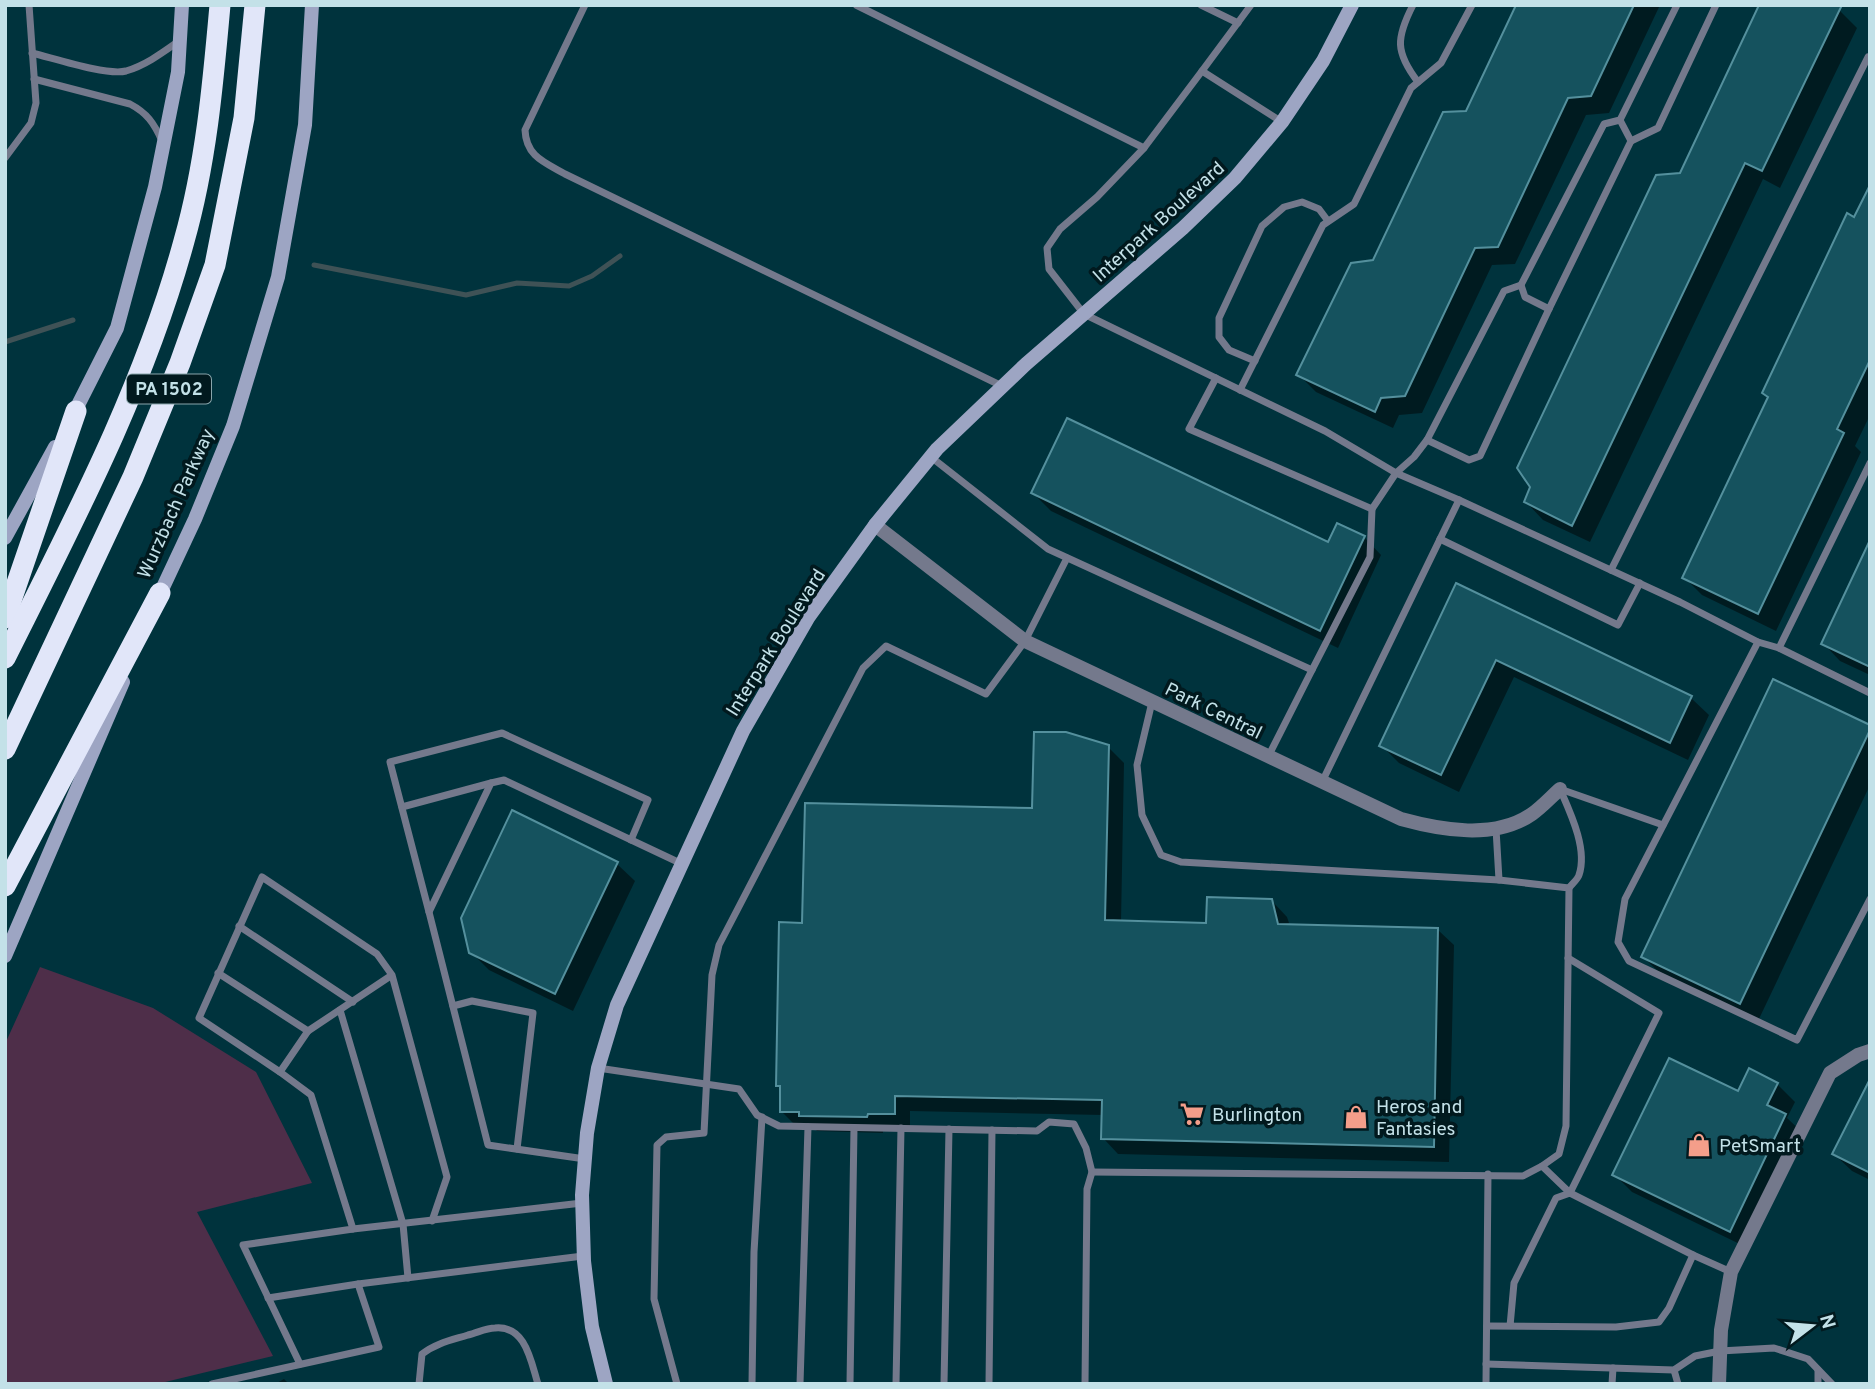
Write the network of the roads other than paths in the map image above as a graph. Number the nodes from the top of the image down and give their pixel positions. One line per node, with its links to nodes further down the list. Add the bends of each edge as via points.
1 (29, 5): 17 (lane)
2 (182, 5): 16 (street)
3 (220, 5): 54 (highway, PA 1502, via 211,106 185,239 150,349 95,479)
4 (255, 5): 58 (highway, PA 1502, via 244,118 215,265 133,478)
5 (312, 5): 49 (street, Wurzbach Parkway, via 305,125 278,277 233,426)
6 (585, 5): 34 (lane, via 525,130 525,144 537,158)
7 (856, 5): 26 (lane)
8 (1201, 5): 15 (lane)
9 (1251, 5): 15 (lane)
10 (1352, 5): 23 (street, Interpark Boulevard, via 1323,61)
11 (1413, 5): 21 (lane, via 1399,39 1406,66)
12 (1472, 5): 21 (lane, via 1441,63)
13 (1677, 5): 22 (lane)
14 (1716, 5): 24 (lane, via 1658,128)
15 (1238, 23): 19 (lane)
16 (180, 41): 17 (lane, via 123,72); 25 (street)
17 (32, 53): 20 (lane)
18 (1868, 57): 47 (lane)
19 (1202, 71): 23 (lane); 26 (lane)
20 (34, 79): 25 (lane, via 130,104 151,119); 27 (lane, via 36,103 31,123)
21 (1418, 82): 28 (lane, via 1354,204)
22 (1619, 120): 24 (lane); 29 (lane, via 1604,124)
23 (1282, 122): 31 (street, Interpark Boulevard, via 1235,178)
24 (1631, 141): 30 (lane)
25 (163, 145): 36 (street, via 117,328)
26 (1144, 148): 31 (lane, via 1060,229 1047,248 1049,269)
27 (5, 158)
28 (1328, 221): 32 (lane); 32 (lane, via 1319,209 1303,202 1284,207 1262,226 1219,318 1219,337 1229,350)
29 (1521, 285): 30 (lane, via 1525,297); 37 (lane, via 1504,291)
30 (1549, 309): 37 (lane, via 1480,456 1469,460)
31 (1084, 314): 33 (lane); 34 (street, Interpark Boulevard)
32 (1255, 361): 35 (lane)
33 (1216, 378): 35 (lane); 42 (lane, via 1189,429)
34 (1002, 387): 38 (street, Interpark Boulevard)
35 (1240, 390): 40 (lane, via 1325,431)
36 (76, 411): 44 (street); 50 (highway)
37 (1427, 440): 40 (lane)
38 (931, 457): 43 (street, Interpark Boulevard); 46 (lane, via 1048,549)
39 (1870, 463): 53 (lane)
40 (1396, 473): 41 (lane); 42 (lane)
41 (1460, 500): 45 (lane); 47 (lane)
42 (1372, 509): 55 (lane, via 1370,557)
43 (874, 526): 51 (street, Park Central); 67 (street, Interpark Boulevard, via 808,618 762,697)
44 (5, 538)
45 (1440, 539): 48 (lane, via 1618,625); 61 (lane)
46 (1068, 558): 51 (lane); 55 (lane)
47 (1611, 570): 48 (lane)
48 (1640, 583): 52 (lane)
49 (160, 593): 69 (highway); 74 (street, Wurzbach Parkway)
50 (5, 618)
51 (1025, 641): 57 (street, Park Central); 85 (lane, via 985,694 886,646 863,668 719,946 712,975)
52 (1758, 642): 53 (lane); 64 (lane)
53 (1779, 648): 56 (lane)
54 (5, 658)
55 (1312, 670): 59 (lane)
56 (1870, 693)
57 (1152, 702): 59 (street, Park Central); 68 (lane, via 1137,765 1142,815 1161,855 1181,863)
58 (5, 749)
59 (1268, 757): 61 (street, Park Central)
60 (491, 783): 63 (lane); 66 (lane, via 504,780); 72 (lane)
61 (1321, 783): 65 (street, Park Central, via 1427,826 1454,831)
62 (1560, 789): 64 (lane); 65 (street, Park Central, via 1531,815); 70 (lane, via 1576,824 1581,857 1579,875)
63 (402, 807): 66 (lane, via 390,762 502,733 648,800); 72 (lane)
64 (1663, 825): 71 (lane, via 1625,899 1618,942 1629,961 1797,1040)
65 (1496, 829): 68 (lane)
66 (631, 840): 67 (lane)
67 (680, 863): 83 (street, Interpark Boulevard, via 617,1004)
68 (1499, 880): 70 (lane)
69 (5, 886)
70 (1569, 888): 75 (lane)
71 (1870, 899)
72 (429, 912): 79 (lane)
73 (239, 926): 76 (lane); 77 (lane, via 262,877 377,954); 78 (lane)
74 (5, 956)
75 (1569, 958): 94 (lane, via 1566,1126 1559,1154); 97 (lane, via 1659,1013)
76 (218, 973): 81 (lane); 84 (lane, via 198,1018)
77 (392, 975): 78 (lane); 99 (lane, via 447,1177)
78 (353, 1002): 80 (lane)
79 (453, 1006): 92 (lane, via 488,1145); 92 (lane, via 472,1001 533,1013)
80 (340, 1010): 81 (lane); 100 (lane)
81 (308, 1031): 84 (lane)
82 (1870, 1051): 104 (street, via 1830,1073)
83 (598, 1068): 85 (lane); 93 (street, Interpark Boulevard)
84 (280, 1072): 101 (lane, via 311,1096)
85 (706, 1086): 86 (lane, via 739,1089); 120 (lane, via 704,1133 666,1137 657,1145 654,1299)
86 (762, 1118): 87 (lane, via 779,1126); 121 (lane)
87 (808, 1127): 88 (lane); 122 (lane)
88 (854, 1128): 89 (lane); 123 (lane)
89 (901, 1129): 90 (lane); 124 (lane)
90 (949, 1129): 91 (lane); 125 (lane)
91 (992, 1130): 95 (lane, via 1037,1131 1049,1122 1074,1124); 126 (lane)
92 (517, 1149): 93 (lane)
93 (585, 1159): 98 (street, Interpark Boulevard)
94 (1542, 1166): 96 (lane, via 1523,1176); 97 (lane)
95 (1092, 1172): 96 (lane); 127 (lane, via 1087,1189)
96 (1488, 1174): 108 (lane)
97 (1570, 1193): 102 (lane); 109 (lane, via 1556,1198 1514,1283)
98 (582, 1203): 99 (lane); 103 (street, Interpark Boulevard)
99 (432, 1221): 100 (lane)
100 (402, 1224): 101 (lane); 105 (lane)
101 (352, 1229): 107 (lane, via 243,1245)
102 (1693, 1255): 104 (lane); 109 (lane, via 1659,1322 1616,1327)
103 (583, 1256): 105 (lane); 119 (street, Interpark Boulevard, via 592,1327)
104 (1731, 1272): 110 (street)
105 (408, 1278): 106 (lane)
106 (358, 1284): 107 (lane); 111 (lane, via 379,1347)
107 (268, 1298): 111 (lane)
108 (1487, 1326): 109 (lane); 112 (lane)
109 (1510, 1326)
110 (1720, 1351): 114 (lane, via 1695,1356); 115 (lane, via 1774,1348 1808,1359); 131 (street)
111 (300, 1364): 116 (lane)
112 (1486, 1364): 113 (lane); 128 (lane)
113 (1613, 1368): 114 (lane); 129 (lane)
114 (1674, 1370): 130 (lane)
115 (1818, 1370): 132 (lane); 133 (lane)
116 (212, 1384)
117 (419, 1384): 118 (lane, via 422,1354 432,1346 495,1328 519,1335)
118 (538, 1384)
119 (606, 1384)
120 (677, 1384)
121 (752, 1384)
122 (800, 1384)
123 (849, 1384)
124 (896, 1384)
125 (944, 1384)
126 (989, 1384)
127 (1085, 1384)
128 (1486, 1384)
129 (1612, 1384)
130 (1678, 1384)
131 (1719, 1384)
132 (1818, 1384)
133 (1832, 1384)

